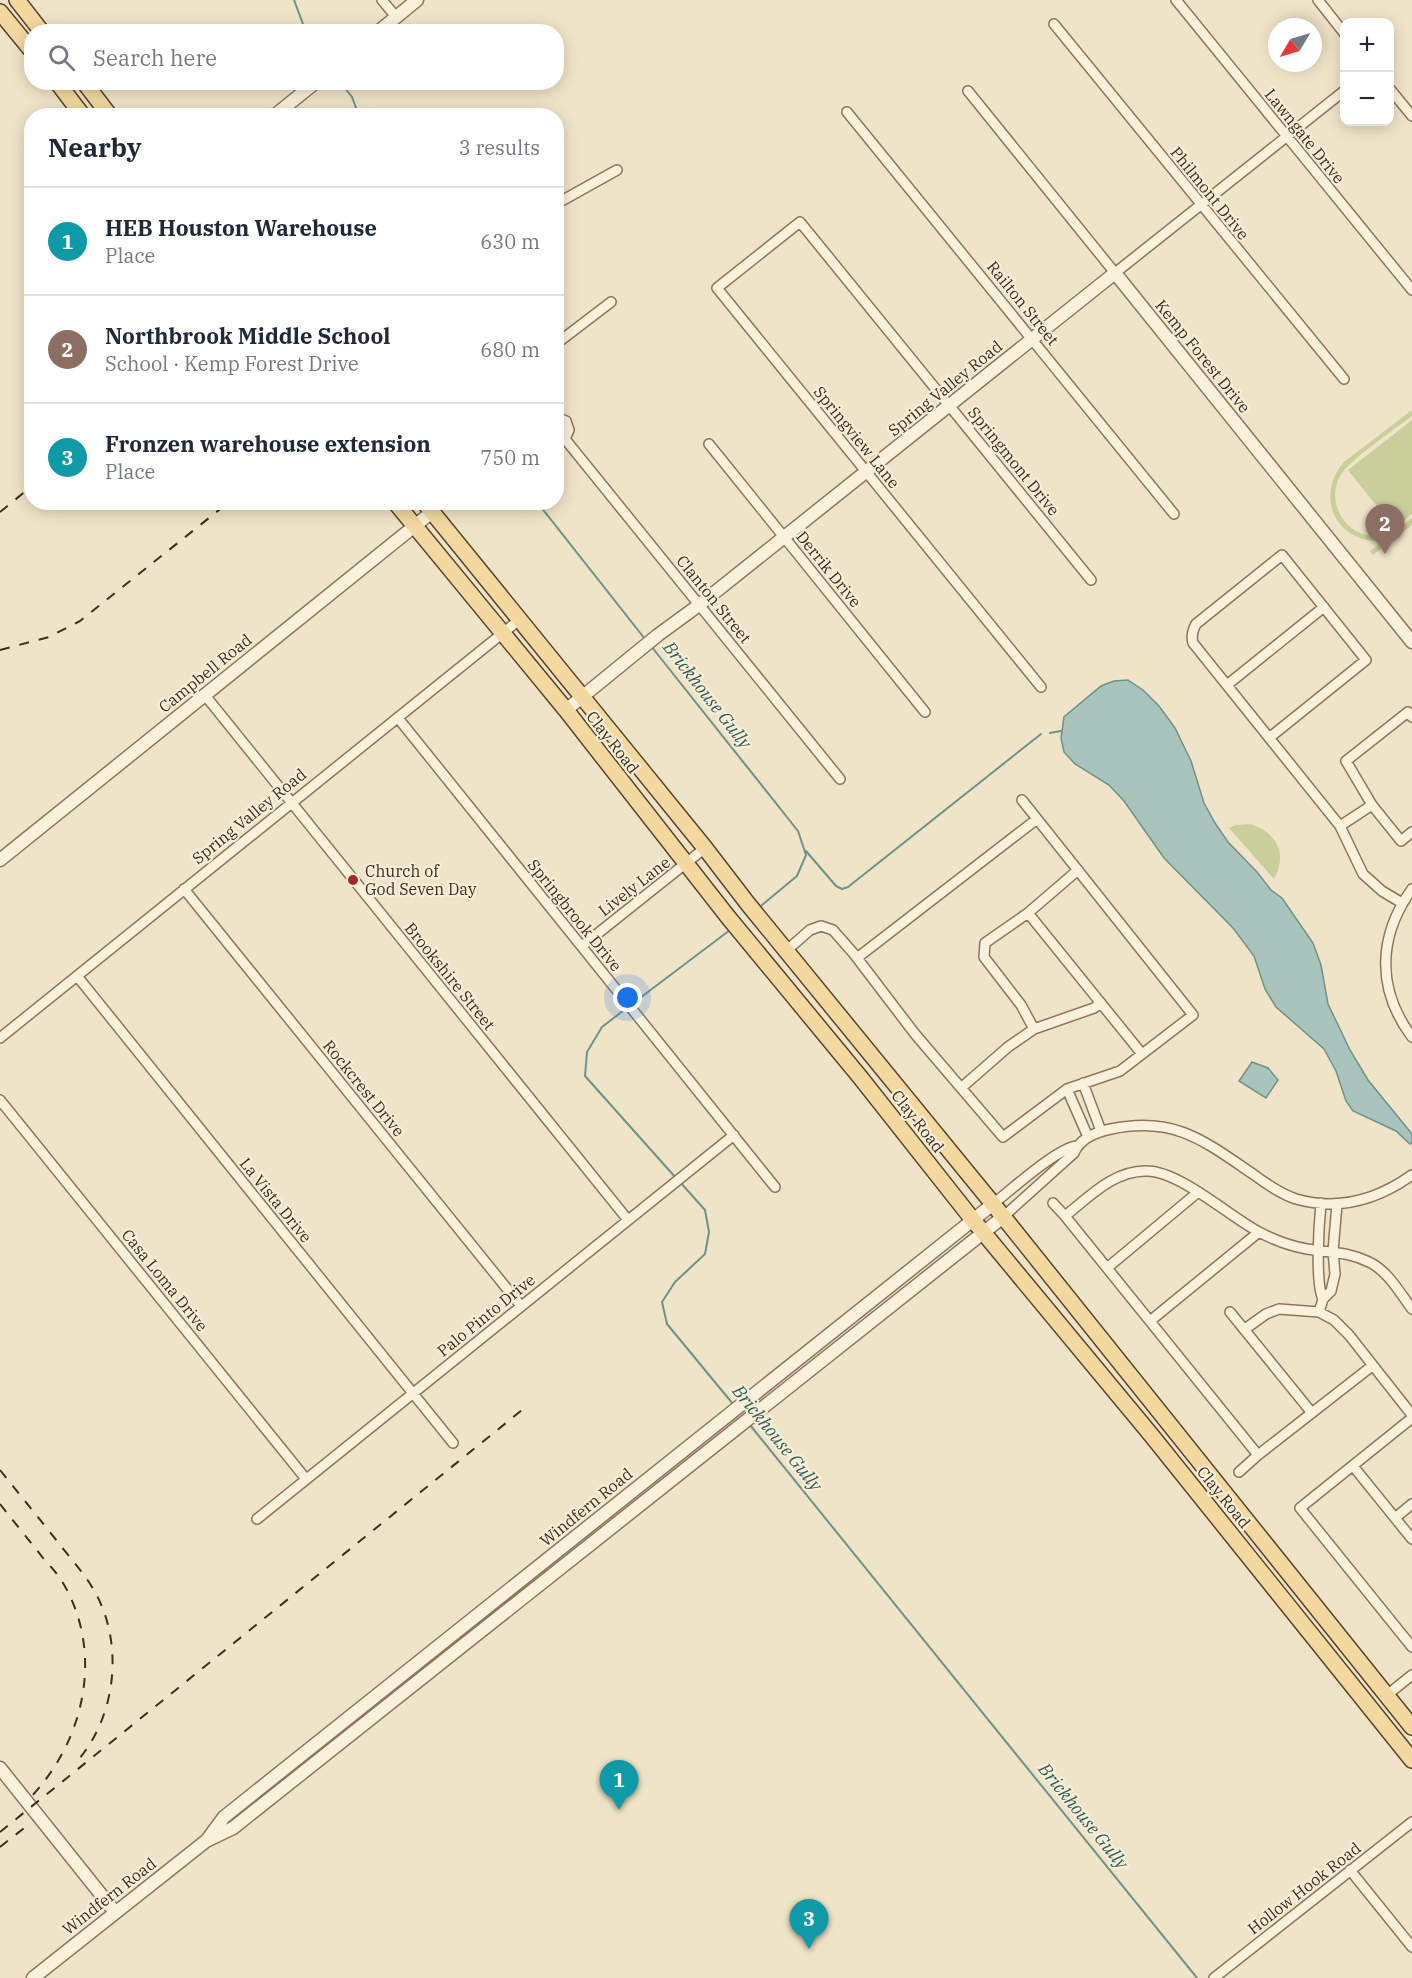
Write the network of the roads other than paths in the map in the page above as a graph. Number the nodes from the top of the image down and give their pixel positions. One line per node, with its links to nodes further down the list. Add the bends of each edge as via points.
1 (17, 0): 8 (main road)
2 (382, 0): 7 (street)
3 (417, 0): 7 (street)
4 (1176, 0): 28 (street, Lawngate Drive)
5 (1318, 0): 11 (street)
6 (0, 12): 13 (main road)
7 (396, 17): 9 (street)
8 (36, 24)
9 (388, 24)
10 (1054, 24): 31 (street, Philmont Drive)
11 (1340, 28)
12 (24, 31): 13 (main road)
13 (17, 33): 14 (main road)
14 (24, 41)
15 (63, 90): 22 (main road)
16 (87, 90): 23 (main road)
17 (90, 90): 24 (main road)
18 (306, 90): 25 (street)
19 (968, 91): 33 (street, Kemp Forest Drive)
20 (1340, 94): 28 (street, Spring Valley Road)
21 (1394, 95): 27 (street)
22 (78, 108)
23 (81, 108)
24 (104, 108)
25 (284, 108)
26 (847, 112): 37 (street, Railton Street)
27 (1412, 117)
28 (1287, 137): 31 (street, Spring Valley Road); 34 (street, Lawngate Drive)
29 (617, 170): 30 (street)
30 (564, 200)
31 (1200, 206): 33 (street, Spring Valley Road); 38 (street, Philmont Drive)
32 (800, 222): 39 (street, Springmont Drive); 44 (street, Springview Lane, via 717,288)
33 (1115, 273): 37 (street, Spring Valley Road); 56 (street, Kemp Forest Drive)
34 (1412, 290)
35 (611, 303): 36 (street)
36 (564, 338)
37 (1033, 339): 39 (street, Spring Valley Road); 48 (street, Railton Street)
38 (1344, 379)
39 (950, 405): 44 (street, Spring Valley Road); 51 (street, Springmont Drive)
40 (564, 419): 41 (street, Clanton Street, via 569,426)
41 (564, 438)
42 (564, 444): 52 (street, Clanton Street)
43 (709, 444): 50 (street, Derrik Drive)
44 (866, 472): 50 (street, Spring Valley Road); 58 (street, Springview Lane)
45 (402, 510): 49 (main road, Clay Road)
46 (426, 510): 49 (street, Campbell Road)
47 (430, 510): 54 (main road, Clay Road)
48 (1174, 514)
49 (415, 526): 55 (main road, Clay Road); 59 (street, Campbell Road)
50 (784, 537): 52 (street, Spring Valley Road); 62 (street, Derrik Drive)
51 (1091, 580)
52 (699, 605): 60 (street, Spring Valley Road); 66 (street, Clanton Street)
53 (1324, 608): 57 (street); 57 (street, via 1282,555 1192,630 1193,644); 65 (street, via 1366,660)
54 (519, 620): 55 (street, Spring Valley Road); 60 (main road, Clay Road)
55 (502, 634): 61 (main road, Clay Road); 64 (street, Spring Valley Road)
56 (1412, 642)
57 (1227, 685): 65 (street)
58 (1041, 687)
59 (204, 694): 68 (street, Brookshire Street); 74 (street, Campbell Road)
60 (583, 697): 61 (street, Spring Valley Road); 73 (main road, Clay Road)
61 (566, 710): 75 (main road, Clay Road)
62 (925, 712)
63 (1412, 717): 69 (street, via 1408,711 1346,761)
64 (398, 718): 68 (street, Spring Valley Road); 81 (street, Springbrook Drive)
65 (1269, 738): 71 (street)
66 (840, 779)
67 (1022, 800): 70 (street)
68 (292, 802): 77 (street, Spring Valley Road); 109 (street, Brookshire Street)
69 (1372, 805): 71 (street); 72 (street, via 1401,841)
70 (1038, 819): 76 (street); 83 (street)
71 (1340, 826): 79 (street, via 1363,874)
72 (1412, 832)
73 (705, 848): 75 (street, Lively Lane); 82 (main road, Clay Road)
74 (0, 860)
75 (685, 864): 81 (street, Lively Lane); 91 (main road, Clay Road)
76 (1078, 870): 80 (street); 89 (street, via 1193,1015)
77 (184, 889): 84 (street, Spring Valley Road); 119 (street, Rockcrest Drive)
78 (1412, 889): 79 (street)
79 (1402, 903): 87 (street, via 1391,924 1384,962 1398,1015)
80 (1028, 913): 85 (street); 86 (street, via 985,943 984,957 1021,1005)
81 (582, 946): 97 (street, Springbrook Drive)
82 (786, 951): 83 (street, via 810,930 821,926 833,930); 90 (main road, Clay Road)
83 (857, 958): 93 (street)
84 (77, 976): 88 (street, Spring Valley Road); 129 (street, La Vista Drive)
85 (1101, 1003): 86 (street); 89 (street)
86 (1034, 1029): 93 (street)
87 (1412, 1037)
88 (0, 1038)
89 (1142, 1054): 92 (street, via 1120,1071)
90 (878, 1065): 91 (main road); 105 (main road, Clay Road)
91 (860, 1077): 110 (main road, Clay Road)
92 (1083, 1083): 94 (street); 96 (street)
93 (961, 1088): 94 (street, via 1003,1137)
94 (1067, 1089): 98 (street)
95 (0, 1100): 139 (street, Casa Loma Drive)
96 (1101, 1131): 98 (street); 104 (street, via 1157,1125 1175,1129 1207,1142 1262,1181 1294,1198)
97 (734, 1135): 101 (street, Springbrook Drive); 109 (street, Palo Pinto Drive)
98 (1088, 1137): 99 (street)
99 (1077, 1146): 105 (street, via 1069,1146); 108 (street)
100 (1412, 1175): 106 (street, via 1368,1199)
101 (775, 1187)
102 (1197, 1193): 107 (street, via 1174,1177 1148,1171 1124,1175 1107,1183); 113 (street); 117 (street)
103 (1053, 1203): 107 (street)
104 (1321, 1203): 106 (street); 111 (street)
105 (993, 1204): 108 (main road, Clay Road); 110 (street, Windfern Road)
106 (1337, 1204): 112 (street)
107 (1065, 1216): 117 (street)
108 (1003, 1218): 114 (street, Windfern Road); 133 (main road, Clay Road)
109 (628, 1220): 119 (street, Palo Pinto Drive)
110 (973, 1220): 114 (main road, Clay Road); 124 (street, Windfern Road)
111 (1320, 1228): 112 (street); 115 (street)
112 (1335, 1228): 116 (street)
113 (1259, 1232): 115 (street, via 1278,1241); 123 (street)
114 (984, 1234): 126 (street, Windfern Road); 134 (main road, Clay Road)
115 (1320, 1250): 116 (street); 118 (street, via 1319,1291)
116 (1333, 1251): 118 (street, via 1335,1274 1331,1291); 120 (street, via 1345,1252 1380,1269)
117 (1107, 1268): 123 (street)
118 (1323, 1299): 122 (street)
119 (521, 1306): 129 (street, Palo Pinto Drive)
120 (1412, 1309)
121 (1230, 1312): 125 (street)
122 (1319, 1312): 125 (street, via 1279,1309); 127 (street, via 1349,1335)
123 (1150, 1321): 136 (street)
124 (845, 1322): 126 (street); 128 (street, Windfern Road)
125 (1245, 1329): 131 (street)
126 (855, 1335): 130 (street, Windfern Road)
127 (1372, 1366): 131 (street); 132 (street)
128 (757, 1392): 130 (street); 155 (street, Windfern Road, via 224,1817)
129 (413, 1394): 135 (street, La Vista Drive); 139 (street, Palo Pinto Drive)
130 (760, 1411): 155 (street, Windfern Road, via 233,1828)
131 (1312, 1413): 136 (street)
132 (1412, 1416): 137 (street)
133 (1169, 1424): 134 (main road); 144 (main road, Clay Road)
134 (1152, 1436): 145 (main road, Clay Road)
135 (453, 1443)
136 (1258, 1455): 138 (street)
137 (1353, 1466): 141 (street); 146 (street, via 1300,1509)
138 (1239, 1472)
139 (306, 1479): 142 (street, Palo Pinto Drive)
140 (1412, 1504): 141 (street)
141 (1395, 1518): 143 (street)
142 (257, 1519)
143 (1412, 1539)
144 (1266, 1544): 145 (main road); 147 (main road, Clay Road)
145 (1249, 1557): 148 (main road, Clay Road)
146 (1412, 1647)
147 (1358, 1659): 148 (main road); 150 (main road, Clay Road)
148 (1341, 1672): 152 (main road, Clay Road)
149 (1412, 1675): 150 (street)
150 (1387, 1695): 151 (main road, Clay Road)
151 (1412, 1727)
152 (1412, 1760)
153 (0, 1768): 157 (street)
154 (1412, 1822): 156 (street, Hollow Hook Road)
155 (206, 1840): 157 (street, Windfern Road)
156 (1350, 1870): 158 (street); 160 (street, Hollow Hook Road)
157 (115, 1912): 159 (street, Windfern Road)
158 (1412, 1947)
159 (33, 1978)
160 (1214, 1978)

